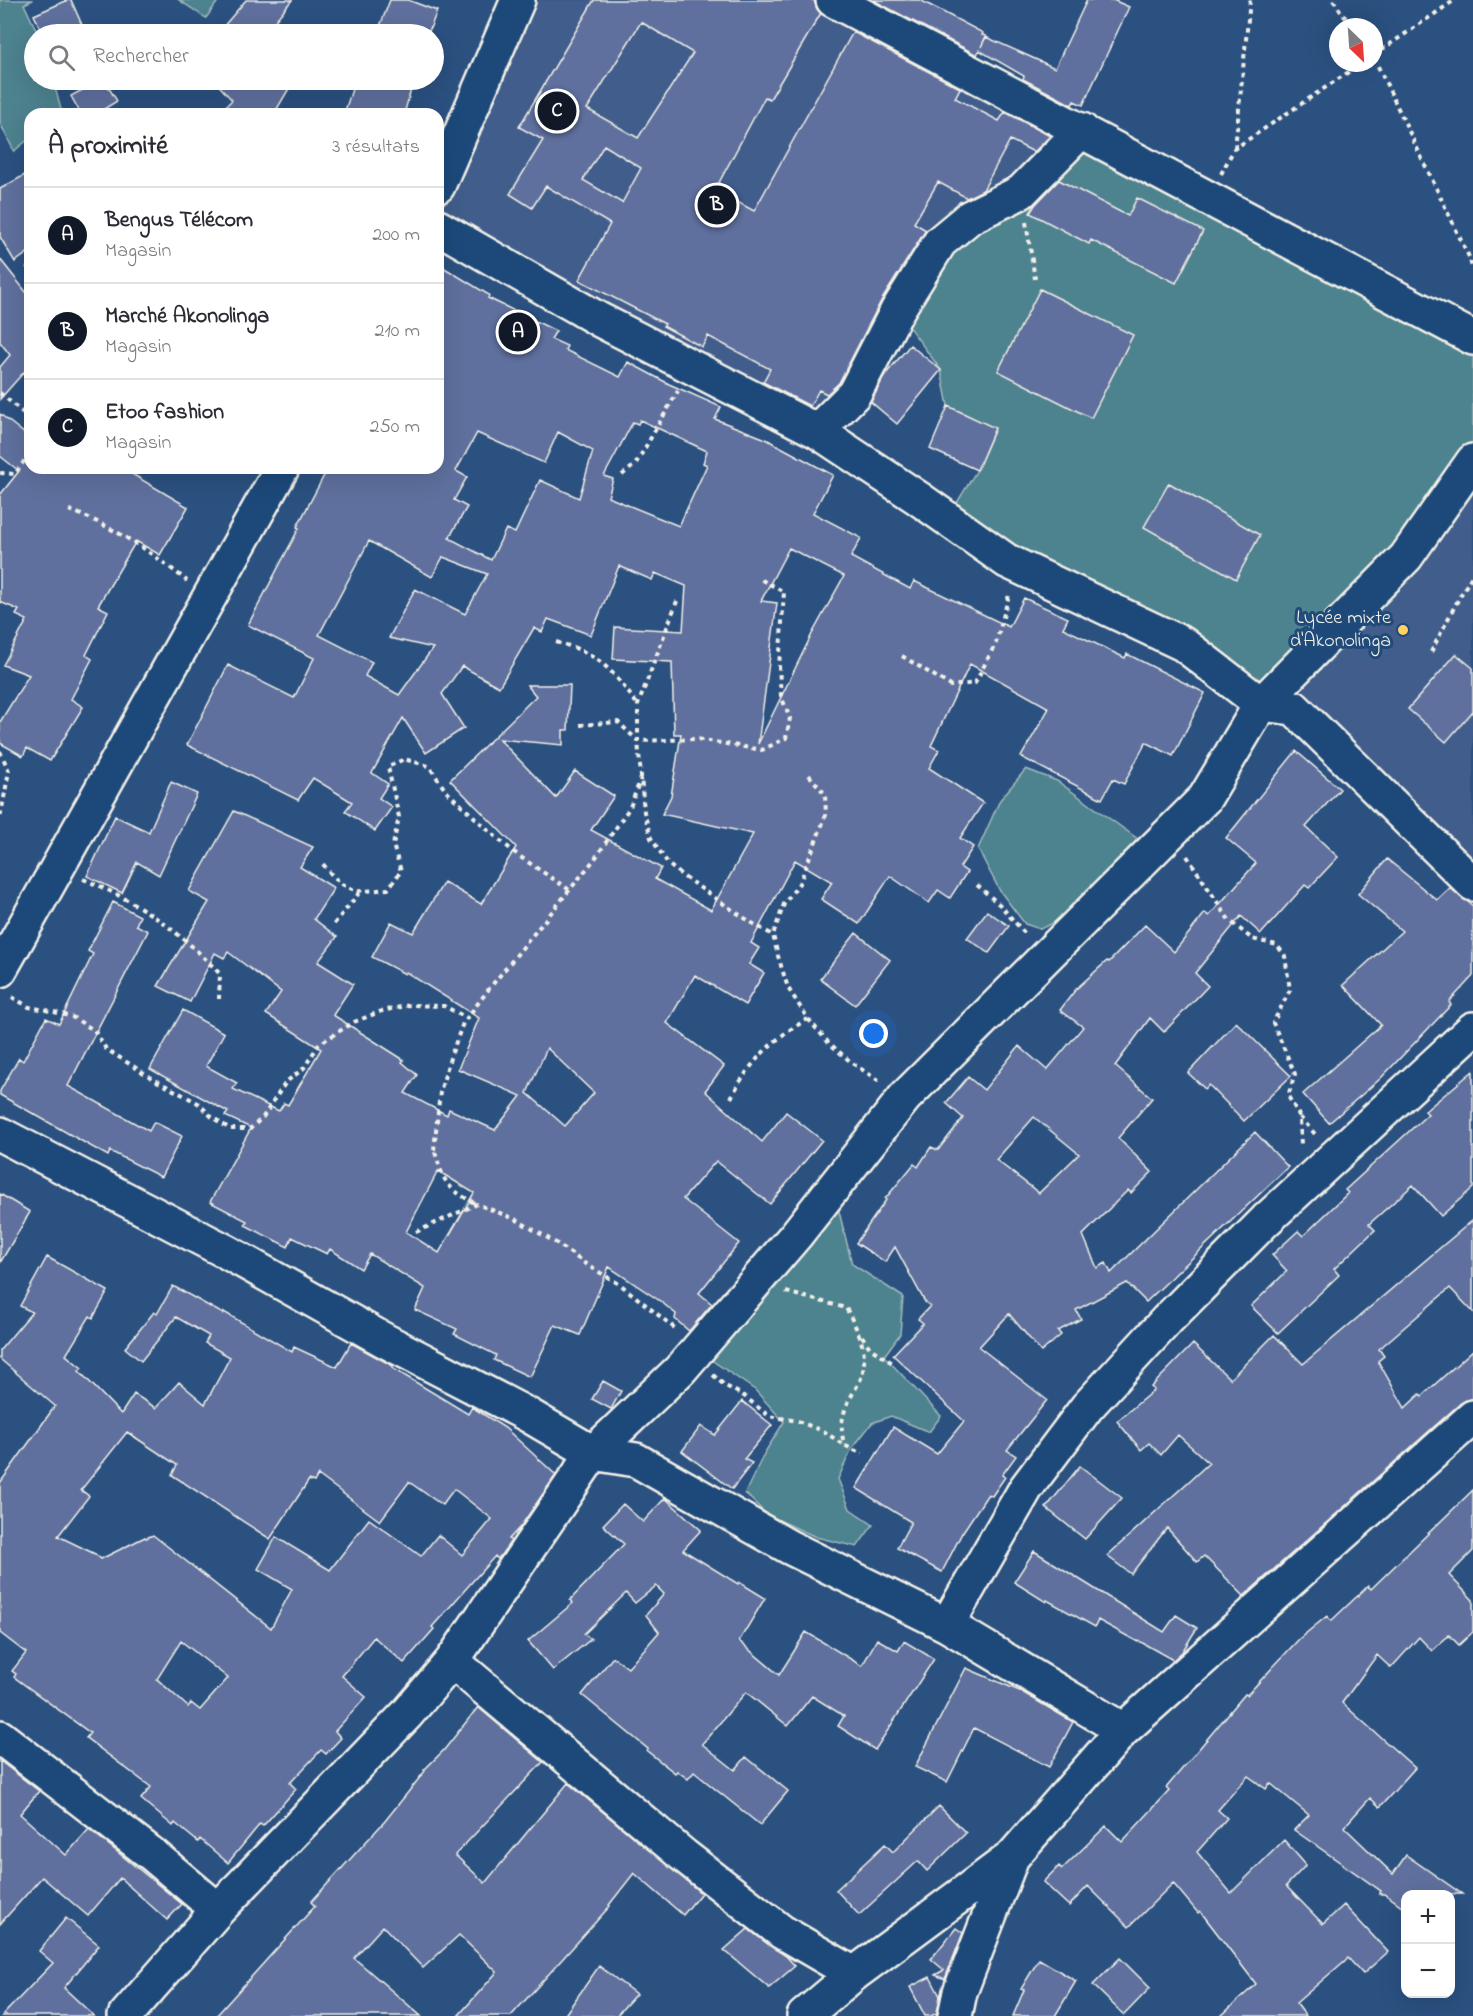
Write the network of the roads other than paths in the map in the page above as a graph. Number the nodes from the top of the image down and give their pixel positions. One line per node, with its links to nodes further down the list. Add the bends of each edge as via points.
1 (518, 0): 4 (street)
2 (833, 0): 3 (street)
3 (1082, 130): 6 (street); 7 (street, via 1021,192 970,217 940,242 897,311 854,394)
4 (444, 172)
5 (444, 230): 7 (street, via 600,320)
6 (1473, 338)
7 (817, 432): 10 (street, via 1007,561 1183,644)
8 (1473, 461): 10 (street, via 1406,556)
9 (279, 474): 12 (street, via 57,869)
10 (1261, 704): 11 (street, via 1294,708); 16 (street, via 1205,798 905,1097 796,1235 681,1369)
11 (1473, 884)
12 (5, 983)
13 (1473, 1029): 17 (street, via 1266,1220 1087,1407 1026,1488)
14 (0, 1134): 16 (street, via 226,1252)
15 (1473, 1417): 19 (street)
16 (593, 1454): 17 (street, via 636,1460 789,1547); 18 (street)
17 (947, 1625): 19 (street)
18 (452, 1661): 22 (street); 23 (street, via 674,1848 782,1932)
19 (1123, 1730): 21 (street)
20 (0, 1737): 22 (street)
21 (1012, 1857): 23 (street); 26 (street, via 960,1992)
22 (218, 1910): 24 (street)
23 (854, 1974): 25 (street)
24 (125, 2016)
25 (804, 2016)
26 (955, 2016)

